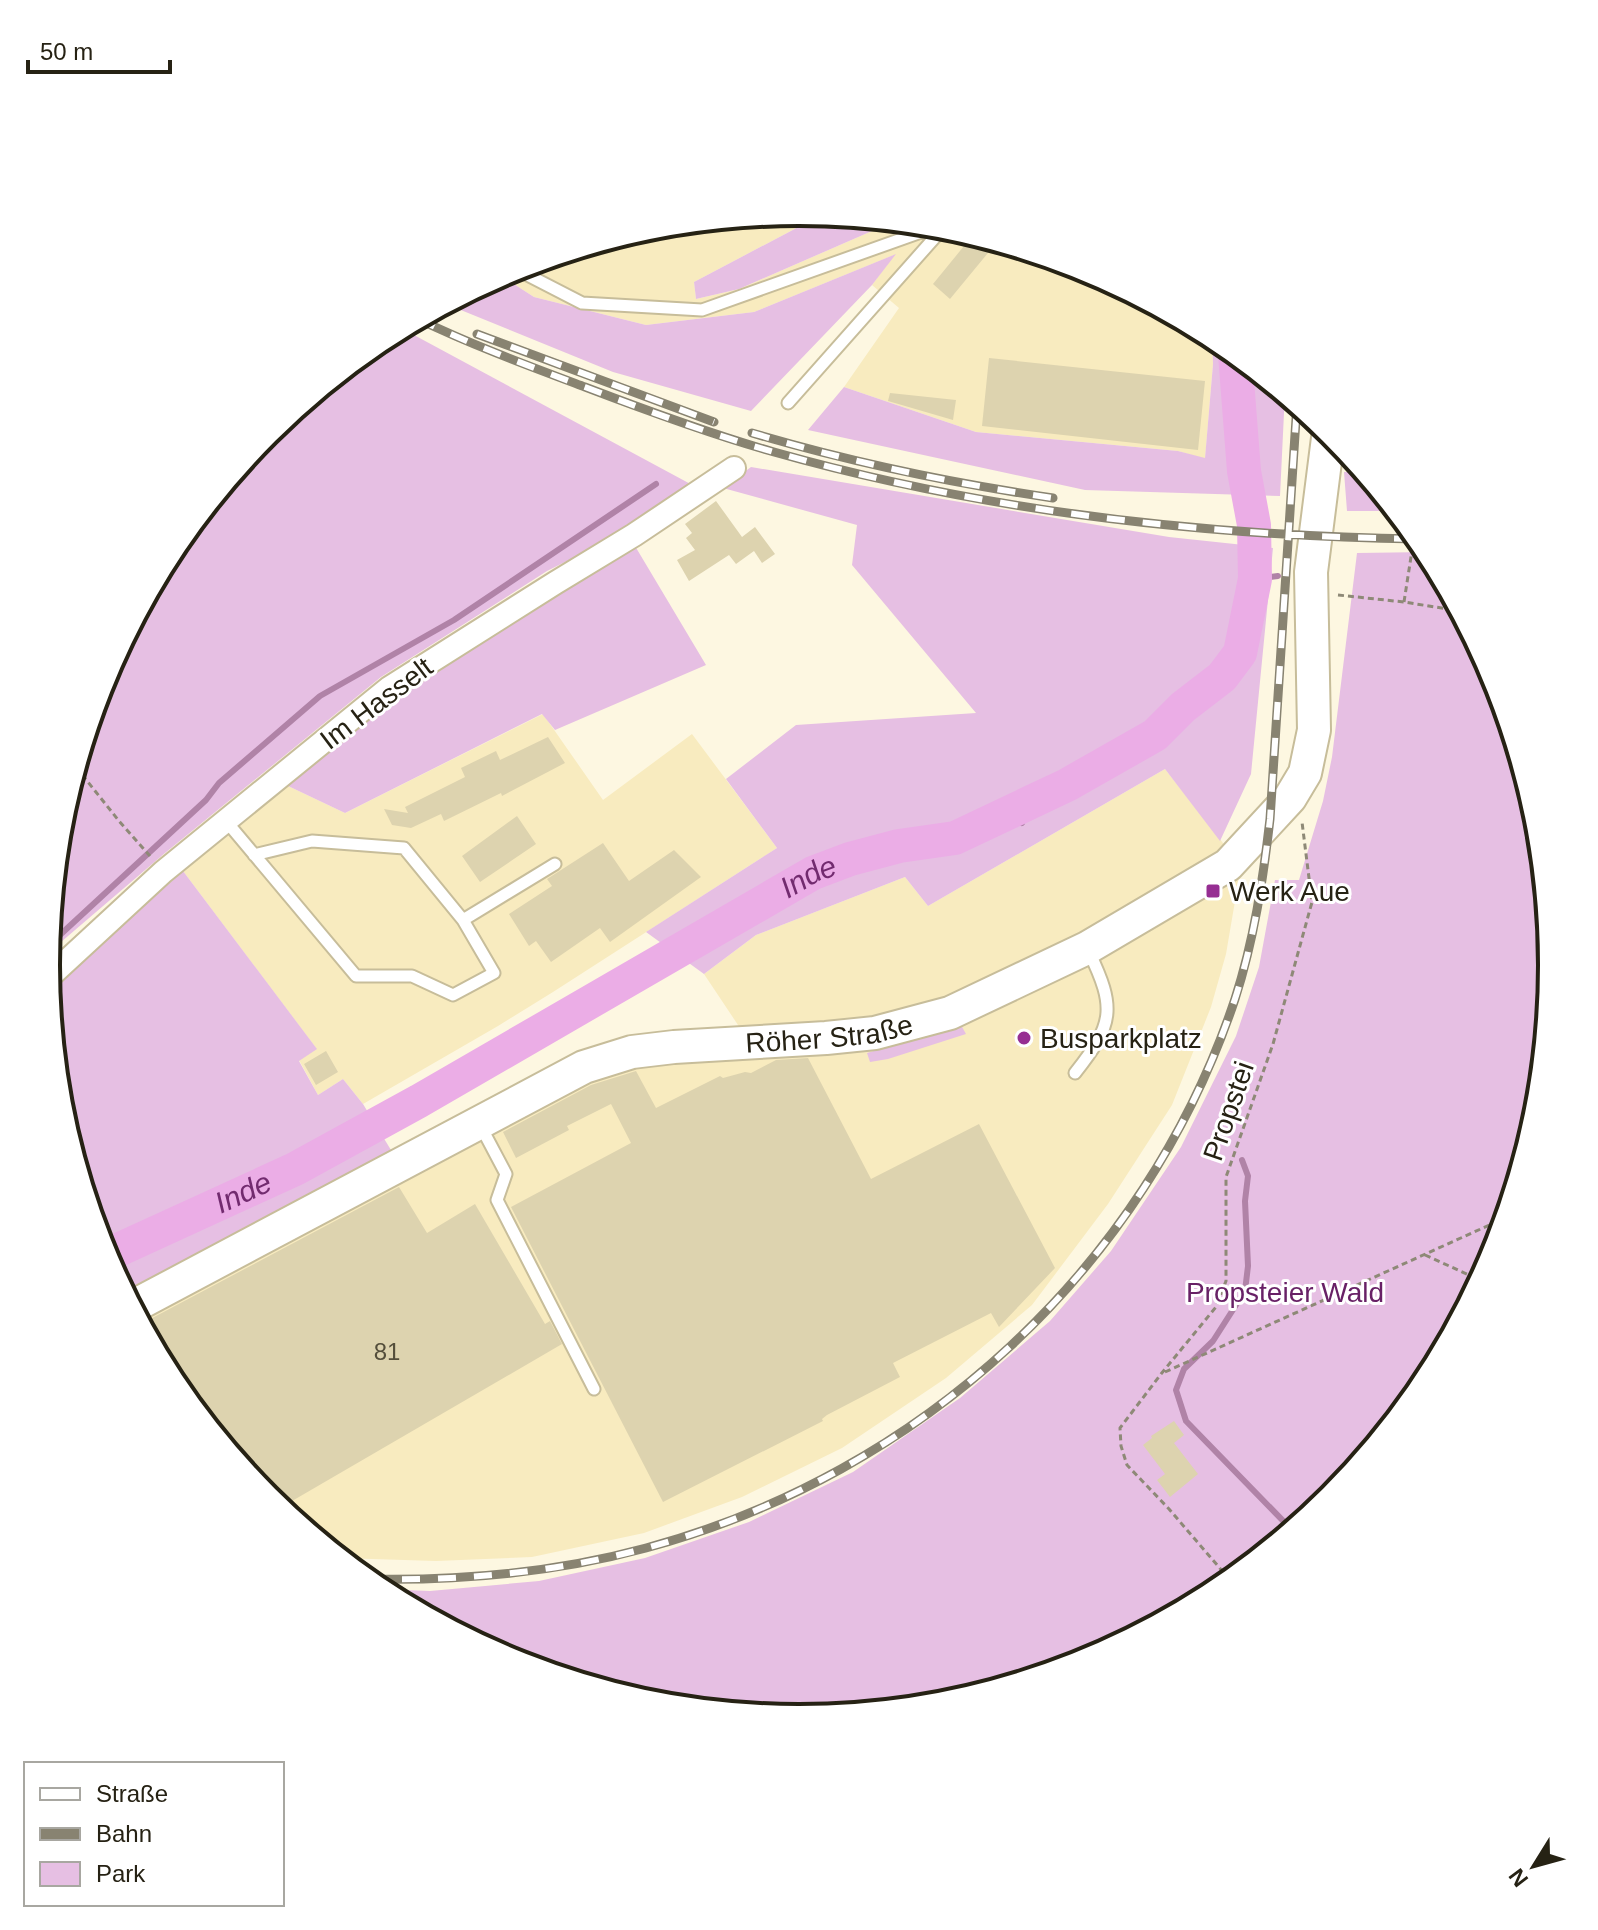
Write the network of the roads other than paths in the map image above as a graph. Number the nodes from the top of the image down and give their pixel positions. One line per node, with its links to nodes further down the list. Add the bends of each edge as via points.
1 (913, 235): 3 (lane, via 702,310 582,303)
2 (934, 238): 4 (lane)
3 (530, 277)
4 (788, 403)
5 (1327, 447): 11 (main road, Röher Straße, via 1311,584 1314,730 1305,773 1290,798 1228,865)
6 (734, 468): 7 (street, Im Hasselt, via 389,688)
7 (226, 821): 8 (lane); 12 (street, Im Hasselt)
8 (254, 855): 10 (lane, via 312,841 404,848); 10 (lane, via 356,976 412,976 453,995 494,973)
9 (555, 864): 10 (lane)
10 (463, 920)
11 (1087, 948): 13 (lane, via 1106,992 1108,1015 1093,1050); 14 (main road, Röher Straße, via 964,1007 875,1033 674,1047 605,1059)
12 (60, 967)
13 (1075, 1073)
14 (479, 1123): 15 (main road, Röher Straße); 16 (lane, via 506,1174 497,1200)
15 (141, 1302)
16 (594, 1389)

